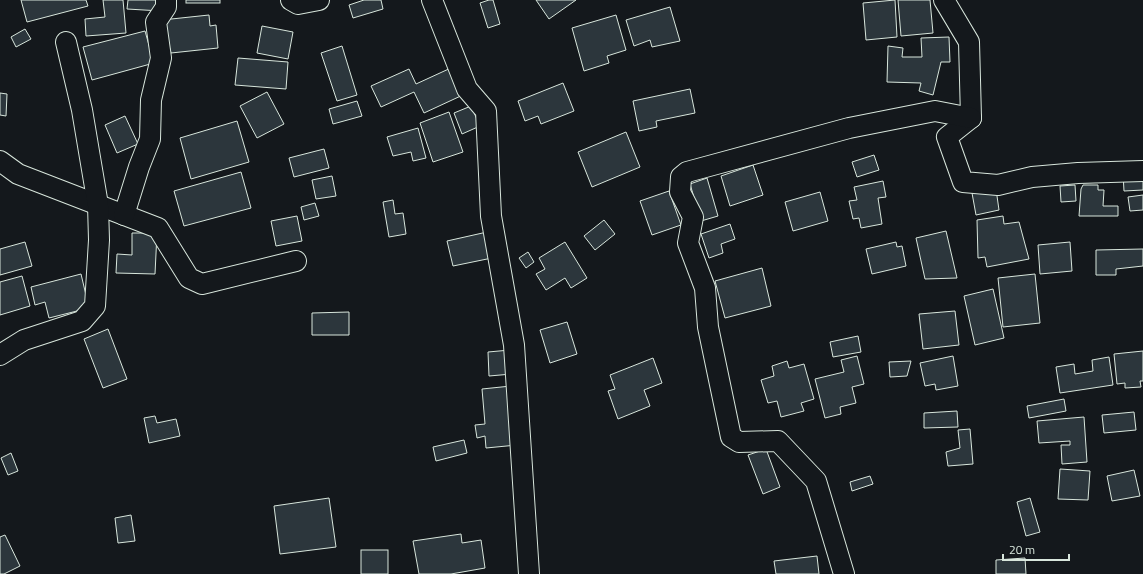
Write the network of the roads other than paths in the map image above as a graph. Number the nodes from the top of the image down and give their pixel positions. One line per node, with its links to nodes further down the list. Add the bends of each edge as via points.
1 (166, 0): 11 (street, via 166,7 156,22 161,58 151,100 150,139)
2 (291, 0): 3 (street, via 298,4)
3 (319, 0)
4 (432, 0): 14 (street, via 467,88 486,111 491,216 514,345)
5 (944, 0): 7 (street, via 969,42)
6 (66, 42): 10 (street, via 82,110)
7 (971, 118): 9 (street, via 947,137 963,182 998,185 1032,177); 15 (street, via 935,111 849,128 686,172 681,177 680,192 693,217 688,243 705,288 708,327 731,437 739,442 778,441 816,481)
8 (0, 161): 10 (street, via 18,174)
9 (1143, 171)
10 (98, 205): 11 (street); 13 (street, via 99,240 95,306 82,321 24,340)
11 (124, 215): 12 (street, via 158,228 189,278 202,284)
12 (296, 260)
13 (0, 355)
14 (529, 574)
15 (844, 574)

